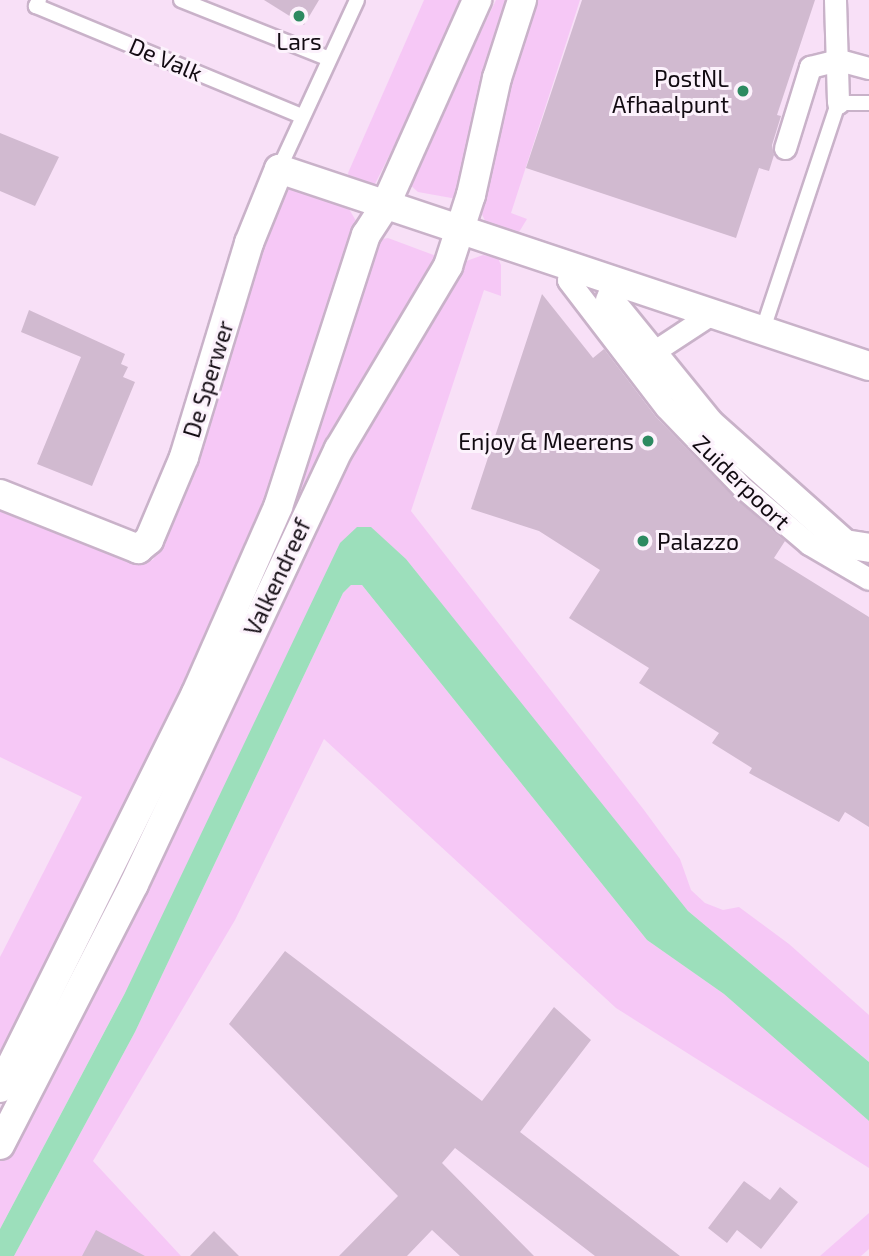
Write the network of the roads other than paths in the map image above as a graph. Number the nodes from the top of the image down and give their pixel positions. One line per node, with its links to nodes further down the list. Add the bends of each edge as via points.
1 (38, 0): 12 (lane, De Valk, via 36,6)
2 (181, 0): 7 (lane)
3 (357, 0): 7 (lane)
4 (477, 0): 15 (street, Valkendreef)
5 (522, 0): 16 (street, Valkendreef, via 496,78)
6 (835, 0): 8 (street)
7 (327, 58): 12 (lane)
8 (839, 60): 9 (street); 10 (street); 13 (street, via 810,66)
9 (869, 68)
10 (838, 103): 11 (lane); 20 (lane)
11 (869, 103)
12 (302, 116): 14 (lane)
13 (785, 148)
14 (279, 169): 15 (street); 23 (street, De Sperwer, via 249,243 184,457 149,540 138,549)
15 (385, 205): 16 (street); 26 (street, Valkendreef, via 366,235 342,299 278,507 196,693)
16 (460, 232): 17 (street); 27 (street, Valkendreef, via 448,266 321,484 134,884)
17 (570, 268): 18 (street); 21 (street, Zuiderpoort, via 568,280)
18 (616, 284): 19 (street); 21 (street, Zuiderpoort, via 610,302)
19 (711, 314): 20 (street); 21 (street)
20 (762, 331): 22 (street)
21 (642, 360): 24 (street, Zuiderpoort, via 845,544 865,551); 25 (street, Zuiderpoort, via 667,408 743,488 809,544)
22 (869, 366)
23 (0, 494)
24 (869, 548)
25 (869, 579)
26 (0, 1088)
27 (0, 1145)

